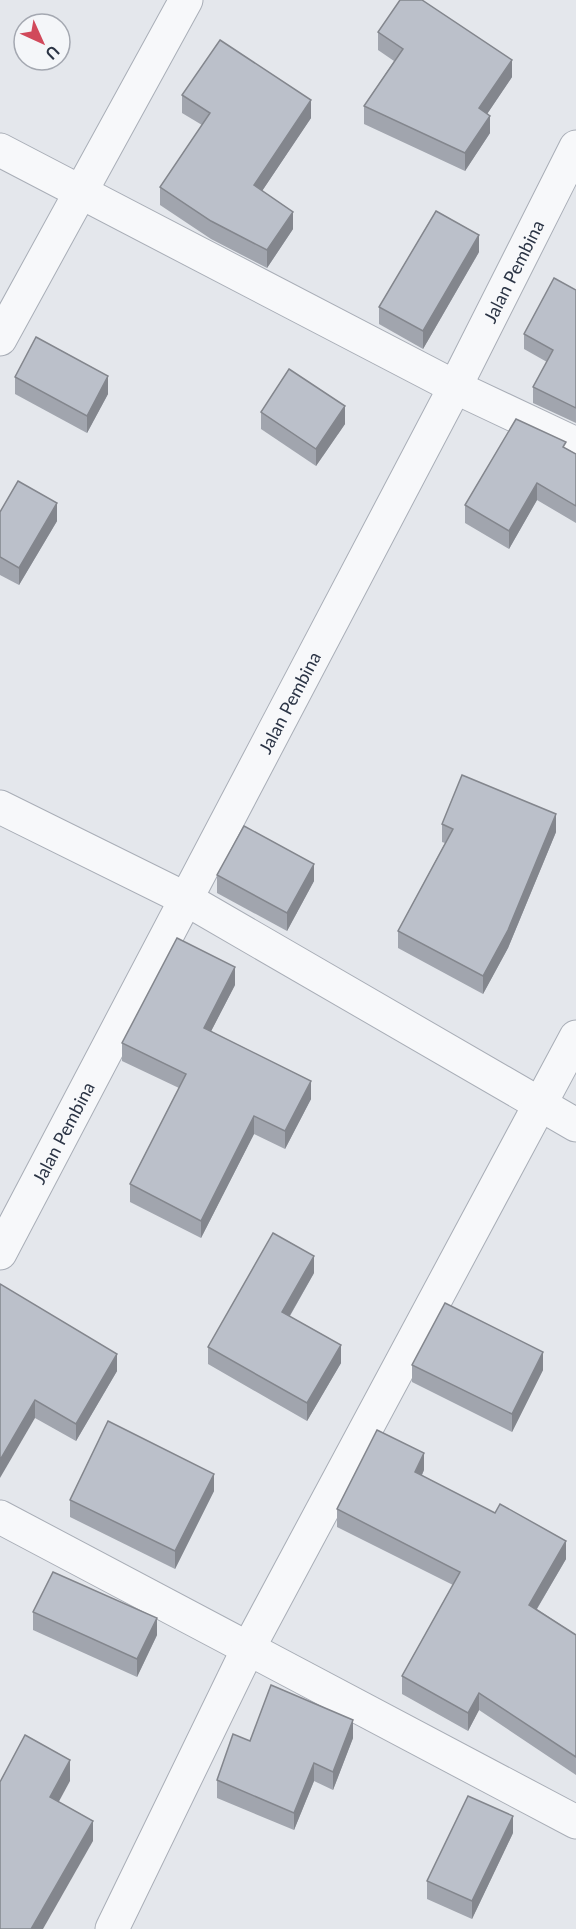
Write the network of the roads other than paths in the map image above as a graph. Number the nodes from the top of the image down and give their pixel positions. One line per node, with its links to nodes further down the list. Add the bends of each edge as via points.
1 (186, 0): 4 (street)
2 (576, 147): 6 (street, Jalan Pembina)
3 (0, 150): 4 (street)
4 (82, 192): 5 (street); 6 (street)
5 (0, 339)
6 (455, 387): 7 (street); 9 (street, Jalan Pembina)
7 (576, 444)
8 (0, 807): 9 (street)
9 (186, 899): 11 (street); 13 (street, Jalan Pembina)
10 (576, 1037): 11 (street)
11 (539, 1105): 12 (street); 15 (street)
12 (576, 1125)
13 (0, 1253)
14 (0, 1517): 15 (street)
15 (248, 1649): 16 (street); 17 (street)
16 (576, 1822)
17 (112, 1929)

